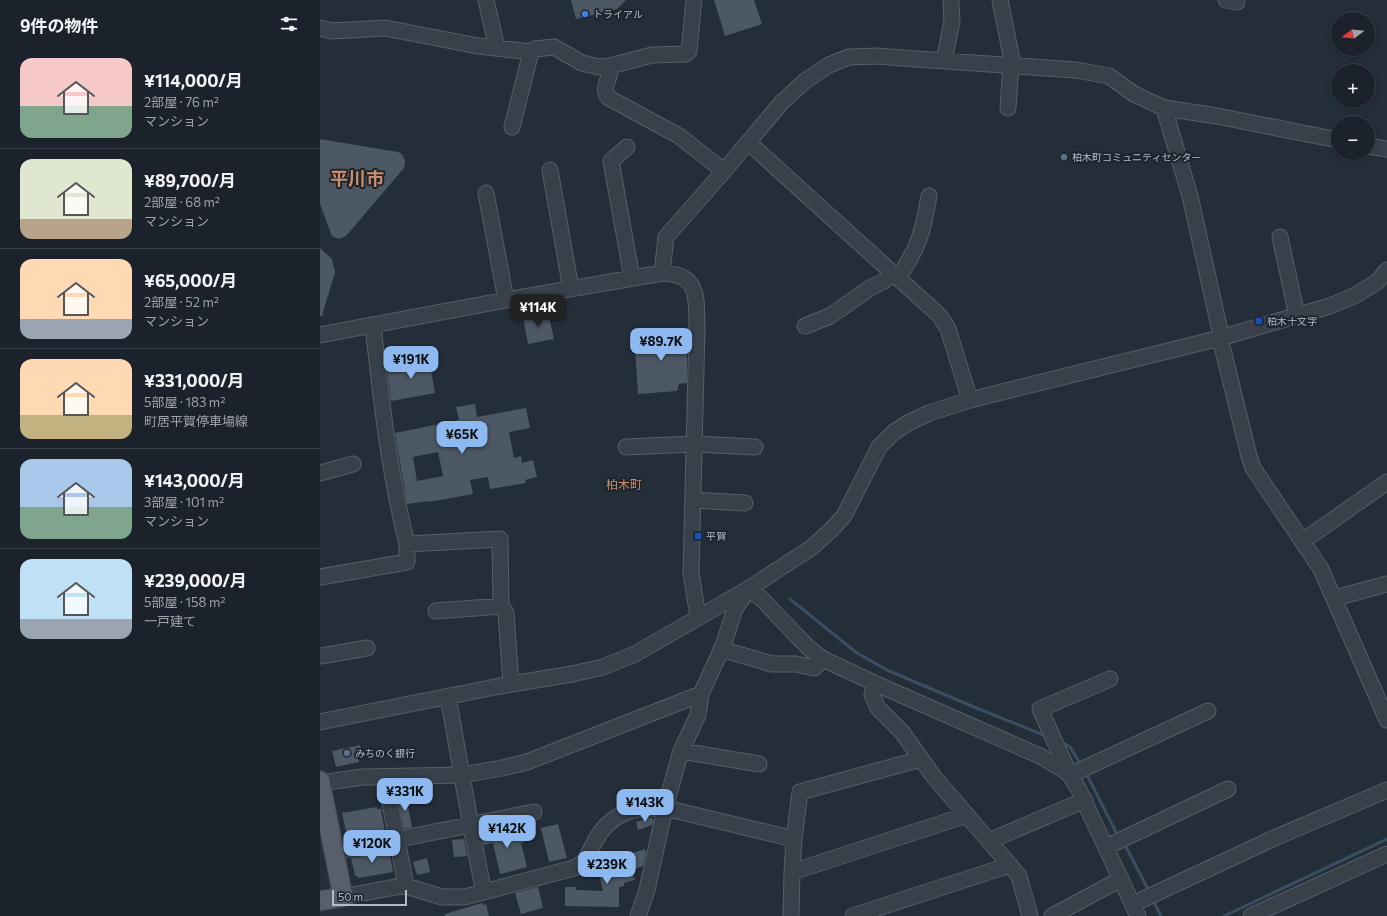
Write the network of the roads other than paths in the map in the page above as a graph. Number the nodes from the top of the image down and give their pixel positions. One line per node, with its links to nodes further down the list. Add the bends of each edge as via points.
1 (486, 0): 6 (street)
2 (694, 0): 10 (street, via 689,51 686,54 652,55)
3 (1000, 0): 9 (street)
4 (951, 2): 8 (street, via 952,21)
5 (320, 28): 6 (street, via 332,31 385,28)
6 (498, 48): 7 (street)
7 (531, 52): 10 (street, via 535,49 554,47 582,63 598,67); 13 (street)
8 (944, 60): 9 (street); 15 (street, via 849,57 829,65 805,81 782,102)
9 (1012, 65): 11 (street); 12 (street, via 1076,70 1109,76 1134,94)
10 (610, 66): 20 (street, via 612,71 604,88 609,98 678,136)
11 (1008, 108)
12 (1164, 108): 14 (street); 34 (street, via 1190,196)
13 (512, 128)
14 (1331, 139)
15 (748, 142): 20 (street); 26 (street)
16 (627, 147): 27 (street, via 611,161)
17 (1375, 147): 18 (street)
18 (1387, 149)
19 (550, 170): 28 (street)
20 (724, 171): 25 (street, via 666,237)
21 (486, 193): 29 (street)
22 (929, 196): 26 (street, via 922,232 913,254)
23 (1280, 237): 30 (street)
24 (1387, 270): 30 (street, via 1377,282 1354,296)
25 (662, 273): 27 (street); 36 (street, via 674,273 689,281 695,292 697,329)
26 (896, 275): 32 (street, via 870,288 830,316); 35 (street, via 940,316 948,328)
27 (632, 278): 28 (street)
28 (571, 289): 29 (street)
29 (506, 300): 31 (street)
30 (1296, 316): 34 (street)
31 (373, 325): 33 (street); 45 (street, via 382,409 398,511)
32 (806, 326)
33 (320, 335)
34 (1220, 338): 35 (street); 44 (street, via 1253,468)
35 (970, 400): 48 (street, via 929,413 894,432 879,447 844,516 811,548)
36 (694, 444): 37 (street); 38 (street); 42 (street)
37 (626, 447)
38 (755, 447)
39 (354, 464): 40 (street)
40 (320, 473)
41 (1387, 482): 44 (street)
42 (693, 500): 43 (street); 52 (street, via 692,573)
43 (745, 503)
44 (1303, 541): 49 (street, via 1322,569)
45 (407, 544): 46 (street, via 407,562); 50 (street, via 500,539)
46 (320, 576)
47 (1387, 584): 49 (street)
48 (748, 589): 52 (street); 54 (street, via 735,609); 56 (street, via 761,598)
49 (1335, 598): 63 (street)
50 (501, 606): 51 (street); 59 (street, via 506,613)
51 (436, 611)
52 (698, 617): 59 (street, via 635,654 603,666)
53 (367, 648): 55 (street)
54 (721, 649): 56 (street, via 772,664 796,664 814,668); 60 (street)
55 (320, 656)
56 (822, 659): 58 (street)
57 (1110, 679): 69 (street, via 1040,709)
58 (874, 683): 66 (street, via 872,695 878,708 902,732); 69 (street, via 1040,756)
59 (511, 684): 61 (street)
60 (701, 694): 65 (street, via 698,714); 68 (street, via 527,762)
61 (448, 696): 64 (street); 68 (street)
62 (1208, 710): 69 (street)
63 (1387, 720)
64 (320, 722)
65 (681, 750): 67 (street); 75 (street)
66 (921, 759): 77 (street); 80 (street, via 800,792)
67 (759, 764)
68 (462, 775): 70 (street); 78 (street)
69 (1070, 775): 74 (street)
70 (385, 777): 71 (street, via 363,776); 79 (street)
71 (320, 782): 83 (main road)
72 (1228, 789): 82 (street)
73 (1387, 790): 92 (street, via 1272,839)
74 (1085, 800): 81 (street); 82 (street)
75 (665, 808): 80 (street); 89 (street, via 637,808 618,815 603,827 587,859 574,868); 94 (street, via 653,866)
76 (534, 812): 78 (street)
77 (967, 815): 81 (street); 86 (street)
78 (470, 825): 79 (street); 89 (street)
79 (397, 839): 83 (street); 88 (street)
80 (794, 839): 86 (street)
81 (989, 841): 85 (street)
82 (1106, 847): 87 (street)
83 (334, 852): 90 (main road)
84 (1387, 854): 98 (street)
85 (1010, 865): 96 (street); 97 (street, via 1019,876)
86 (792, 872): 95 (street)
87 (1121, 879): 92 (street); 93 (street)
88 (406, 886): 89 (street, via 454,898); 90 (street)
89 (484, 892)
90 (343, 897): 91 (main road)
91 (320, 902)
92 (1136, 910)
93 (1057, 915)
94 (638, 916)
95 (791, 916)
96 (853, 916)
97 (1030, 916)
98 (1251, 916)

